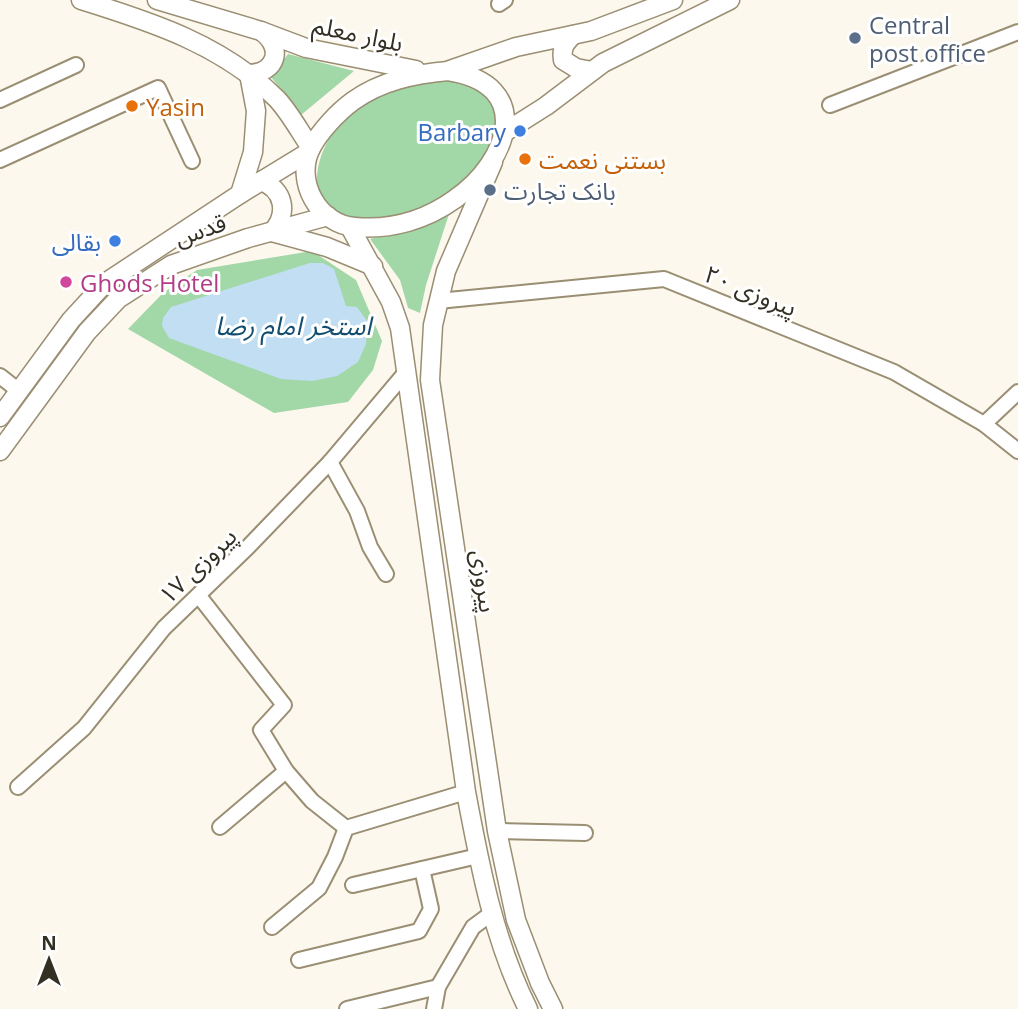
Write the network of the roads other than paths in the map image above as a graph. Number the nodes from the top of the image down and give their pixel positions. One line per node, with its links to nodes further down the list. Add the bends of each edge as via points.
1 (81, 0): 11 (main road, via 156,23 213,50)
2 (157, 0): 5 (main road, بلوار معلم)
3 (673, 0): 7 (main road)
4 (730, 0): 10 (main road)
5 (261, 31): 9 (main road, بلوار معلم, via 306,48); 11 (main road, via 274,44 273,62 267,70)
6 (1018, 32): 13 (street)
7 (573, 35): 9 (main road); 10 (main road, via 565,43 563,60)
8 (76, 65): 12 (street)
9 (439, 71): 14 (main road, via 475,77 489,86 505,116); 15 (main road, via 393,80 354,101)
10 (592, 71): 14 (main road)
11 (249, 75): 15 (main road, via 279,101); 20 (main road, via 256,111 253,152)
12 (0, 100)
13 (830, 105)
14 (505, 132): 18 (main road)
15 (310, 150): 19 (main road, قدس); 21 (main road, via 307,184 312,200)
16 (0, 160): 17 (street, via 158,88)
17 (192, 161)
18 (493, 162): 22 (main road, via 456,199 417,219 383,227); 25 (main road, پیروزی, via 446,271)
19 (261, 181): 20 (main road, قدس); 23 (main road, via 276,191 282,202 280,221)
20 (240, 194): 28 (main road, قدس, via 105,284 71,320)
21 (328, 216): 22 (main road); 23 (main road, قدس)
22 (350, 227): 24 (main road, پیروزی)
23 (272, 232): 24 (main road); 32 (main road, قدس, via 171,265 118,299 87,332)
24 (373, 266): 26 (main road, پیروزی, via 400,328)
25 (439, 301): 31 (street, پیروزی ۲۰, via 664,279 894,372); 42 (main road, پیروزی, via 430,380)
26 (406, 372): 34 (street, پیروزی ۱۷); 39 (main road, پیروزی)
27 (0, 376): 28 (street)
28 (19, 391): 30 (main road, قدس)
29 (1018, 392): 31 (street)
30 (0, 417)
31 (984, 424): 33 (street, پیروزی ۲۰)
32 (0, 451)
33 (1018, 451)
34 (330, 462): 35 (street); 36 (street, پیروزی ۱۷)
35 (386, 574)
36 (199, 596): 37 (street, via 284,705 261,730); 38 (street, پیروزی ۱۷, via 164,628 84,728)
37 (286, 771): 40 (street); 41 (street, via 312,801)
38 (18, 787)
39 (466, 792): 41 (street); 44 (main road, پیروزی)
40 (220, 827)
41 (346, 828): 48 (street, via 318,888)
42 (496, 831): 43 (street); 54 (main road, پیروزی, via 516,920)
43 (585, 833)
44 (478, 856): 45 (street); 47 (main road, پیروزی)
45 (422, 869): 46 (street); 49 (street, via 431,909 419,931)
46 (353, 885)
47 (492, 913): 50 (street, via 473,927); 53 (main road, پیروزی)
48 (272, 928)
49 (299, 960)
50 (439, 987): 51 (street); 52 (street)
51 (347, 1009)
52 (434, 1009)
53 (528, 1009)
54 (553, 1009)

